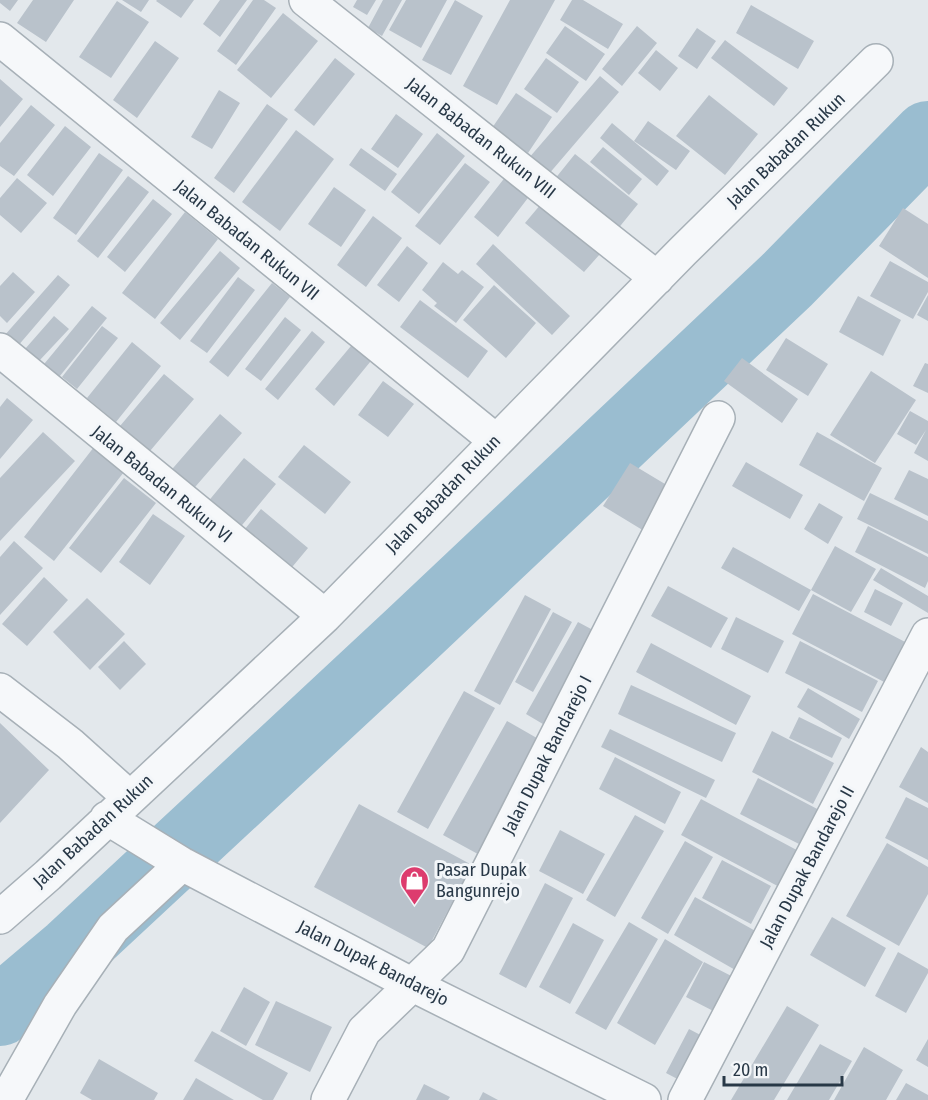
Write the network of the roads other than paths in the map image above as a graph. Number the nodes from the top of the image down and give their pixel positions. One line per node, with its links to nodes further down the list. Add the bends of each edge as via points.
1 (306, 0): 4 (street, Jalan Babadan Rukun VIII)
2 (0, 39): 7 (street, Jalan Babadan Rukun VII)
3 (876, 61): 4 (street, Jalan Babadan Rukun)
4 (657, 278): 7 (street, Jalan Babadan Rukun)
5 (0, 350): 8 (street, Jalan Babadan Rukun VI)
6 (718, 418): 14 (street, Jalan Dupak Bandarejo I, via 448,950)
7 (495, 441): 8 (street, Jalan Babadan Rukun)
8 (325, 616): 11 (street, Jalan Babadan Rukun)
9 (928, 635): 18 (street, Jalan Dupak Bandarejo II)
10 (0, 690): 11 (street, Jalan Dupak Bandarejo, via 70,744)
11 (119, 815): 12 (street, Jalan Dupak Bandarejo); 13 (street, Jalan Babadan Rukun)
12 (178, 861): 14 (street, Jalan Dupak Bandarejo); 15 (street, via 113,928 60,1005)
13 (0, 917)
14 (411, 984): 16 (street, Jalan Dupak Bandarejo I, via 364,1031); 17 (street, Jalan Dupak Bandarejo)
15 (6, 1100)
16 (328, 1100)
17 (644, 1100)
18 (685, 1100)

